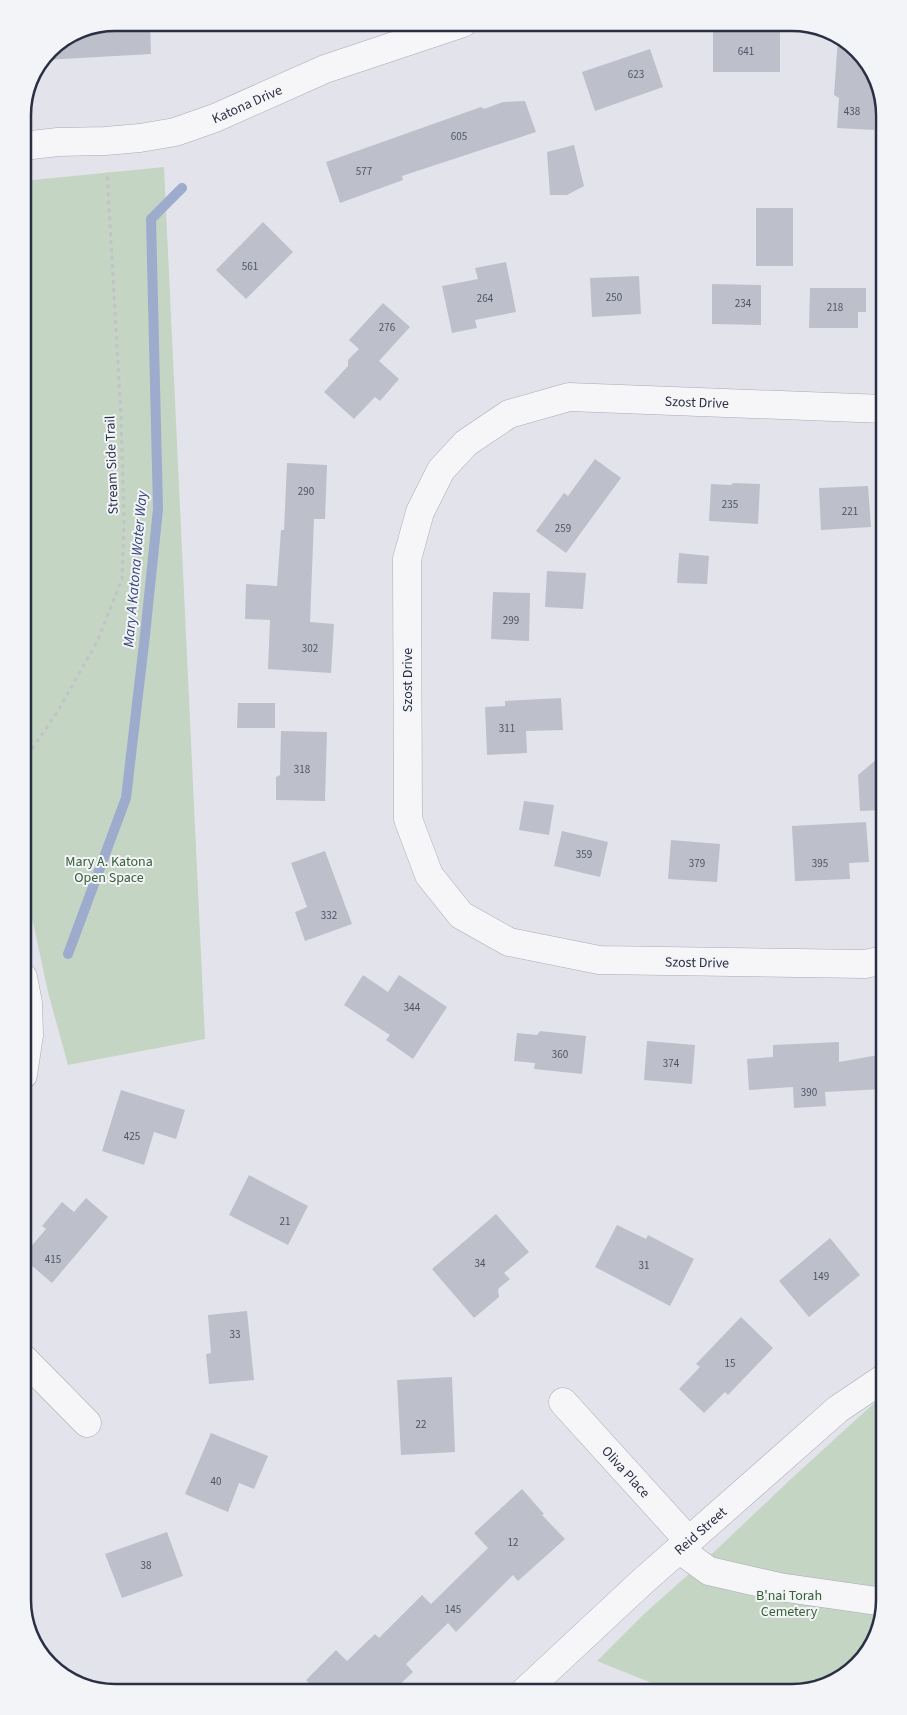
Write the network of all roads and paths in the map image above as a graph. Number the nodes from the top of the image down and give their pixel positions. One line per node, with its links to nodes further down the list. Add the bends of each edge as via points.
1 (440, 31): 2 (street, Katona Drive, via 325,70 183,129)
2 (105, 141): 3 (street, Katona Drive); 5 (path, Stream Side Trail, via 121,418 122,579 96,642 56,714)
3 (31, 145)
4 (876, 409): 6 (street, Szost Drive, via 569,397 509,414 466,443 441,470 420,512 407,559 408,819 429,875 461,915 508,942 599,960)
5 (31, 750)
6 (876, 962)
7 (31, 1367): 10 (street)
8 (876, 1383): 11 (street, Reid Street, via 838,1409)
9 (563, 1402): 11 (street, Oliva Place)
10 (88, 1423)
11 (684, 1546): 12 (street, Oliva Place, via 709,1571 779,1587); 13 (street, Reid Street)
12 (876, 1601)
13 (533, 1684)

